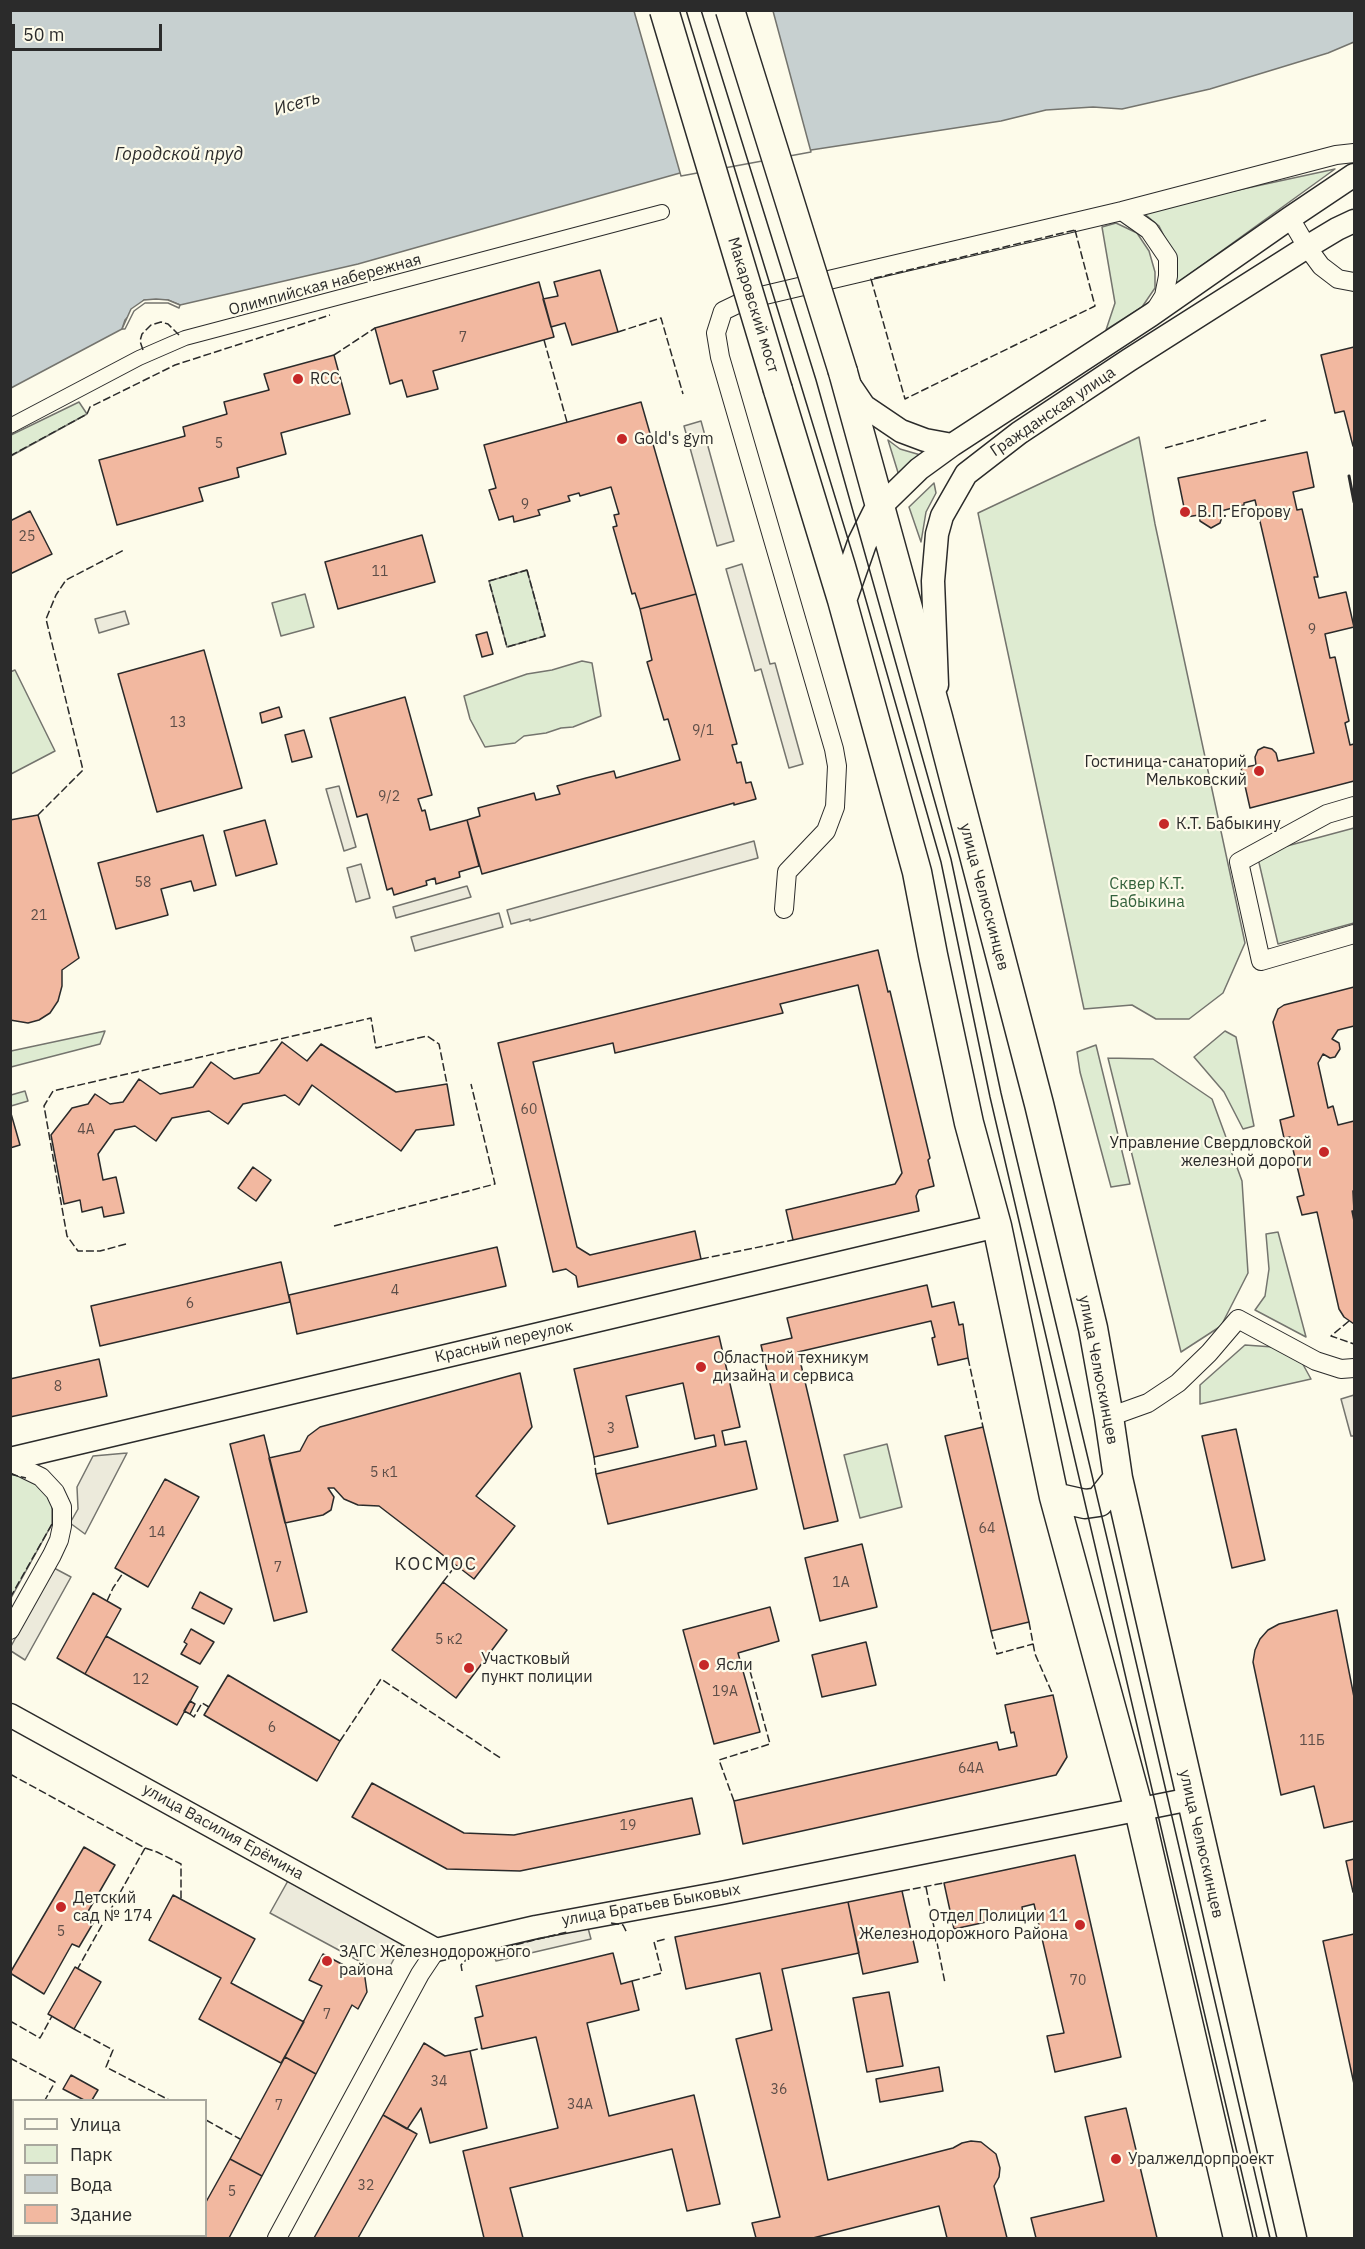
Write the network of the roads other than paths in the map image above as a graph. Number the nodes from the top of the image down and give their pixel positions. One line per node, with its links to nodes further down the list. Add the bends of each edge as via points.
1 (664, 10): 16 (main road, Макаровский мост, bridge)
2 (730, 10): 12 (main road, bridge)
3 (1354, 153): 6 (street)
4 (1354, 175): 7 (street, Гражданская улица)
5 (662, 212): 13 (street, Олимпийская набережная, via 185,338)
6 (1122, 212): 11 (street, via 1149,230 1168,258 1164,296); 19 (street, via 748,299 723,311 716,333 720,357 837,766 835,807 826,831 787,872)
7 (1290, 218): 9 (street); 11 (street, Гражданская улица)
8 (1354, 221): 9 (street, Гражданская улица)
9 (1307, 247): 10 (street, via 1321,266 1338,279); 17 (street, Гражданская улица, via 1019,433 966,474 942,516 937,534 933,581)
10 (1354, 282)
11 (1151, 315): 14 (street, Гражданская улица)
12 (844, 376): 14 (street, via 864,406 901,431); 15 (main road)
13 (10, 426)
14 (952, 445): 15 (street, Гражданская улица, via 919,469)
15 (880, 507): 16 (main road, Гражданская улица, via 862,543); 17 (main road, улица Челюскинцев)
16 (842, 600): 21 (main road, via 917,872 969,1123)
17 (938, 717): 23 (main road, улица Челюскинцев, via 1044,1127 1093,1329)
18 (1354, 806): 20 (street, via 1327,814 1239,862 1261,961)
19 (784, 909)
20 (1354, 934)
21 (997, 1226): 24 (street, Красный переулок); 26 (main road)
22 (1354, 1368): 23 (street, via 1341,1369 1316,1361 1238,1319 1178,1383 1149,1403)
23 (1109, 1417): 25 (main road, улица Челюскинцев)
24 (10, 1460): 27 (street, via 41,1477 55,1492 62,1508 62,1526 52,1555)
25 (1118, 1478): 26 (main road, via 1099,1502 1085,1504); 29 (main road, улица Челюскинцев)
26 (1054, 1497): 30 (main road)
27 (10, 1630)
28 (10, 1715): 31 (street, улица Василия Ерёмина)
29 (1191, 1799): 30 (street, улица Братьев Быковых); 34 (main road, улица Челюскинцев)
30 (1139, 1810): 31 (street, улица Братьев Быковых, via 536,1927); 33 (main road)
31 (436, 1950): 32 (street)
32 (277, 2238)
33 (1238, 2238)
34 (1292, 2238)

